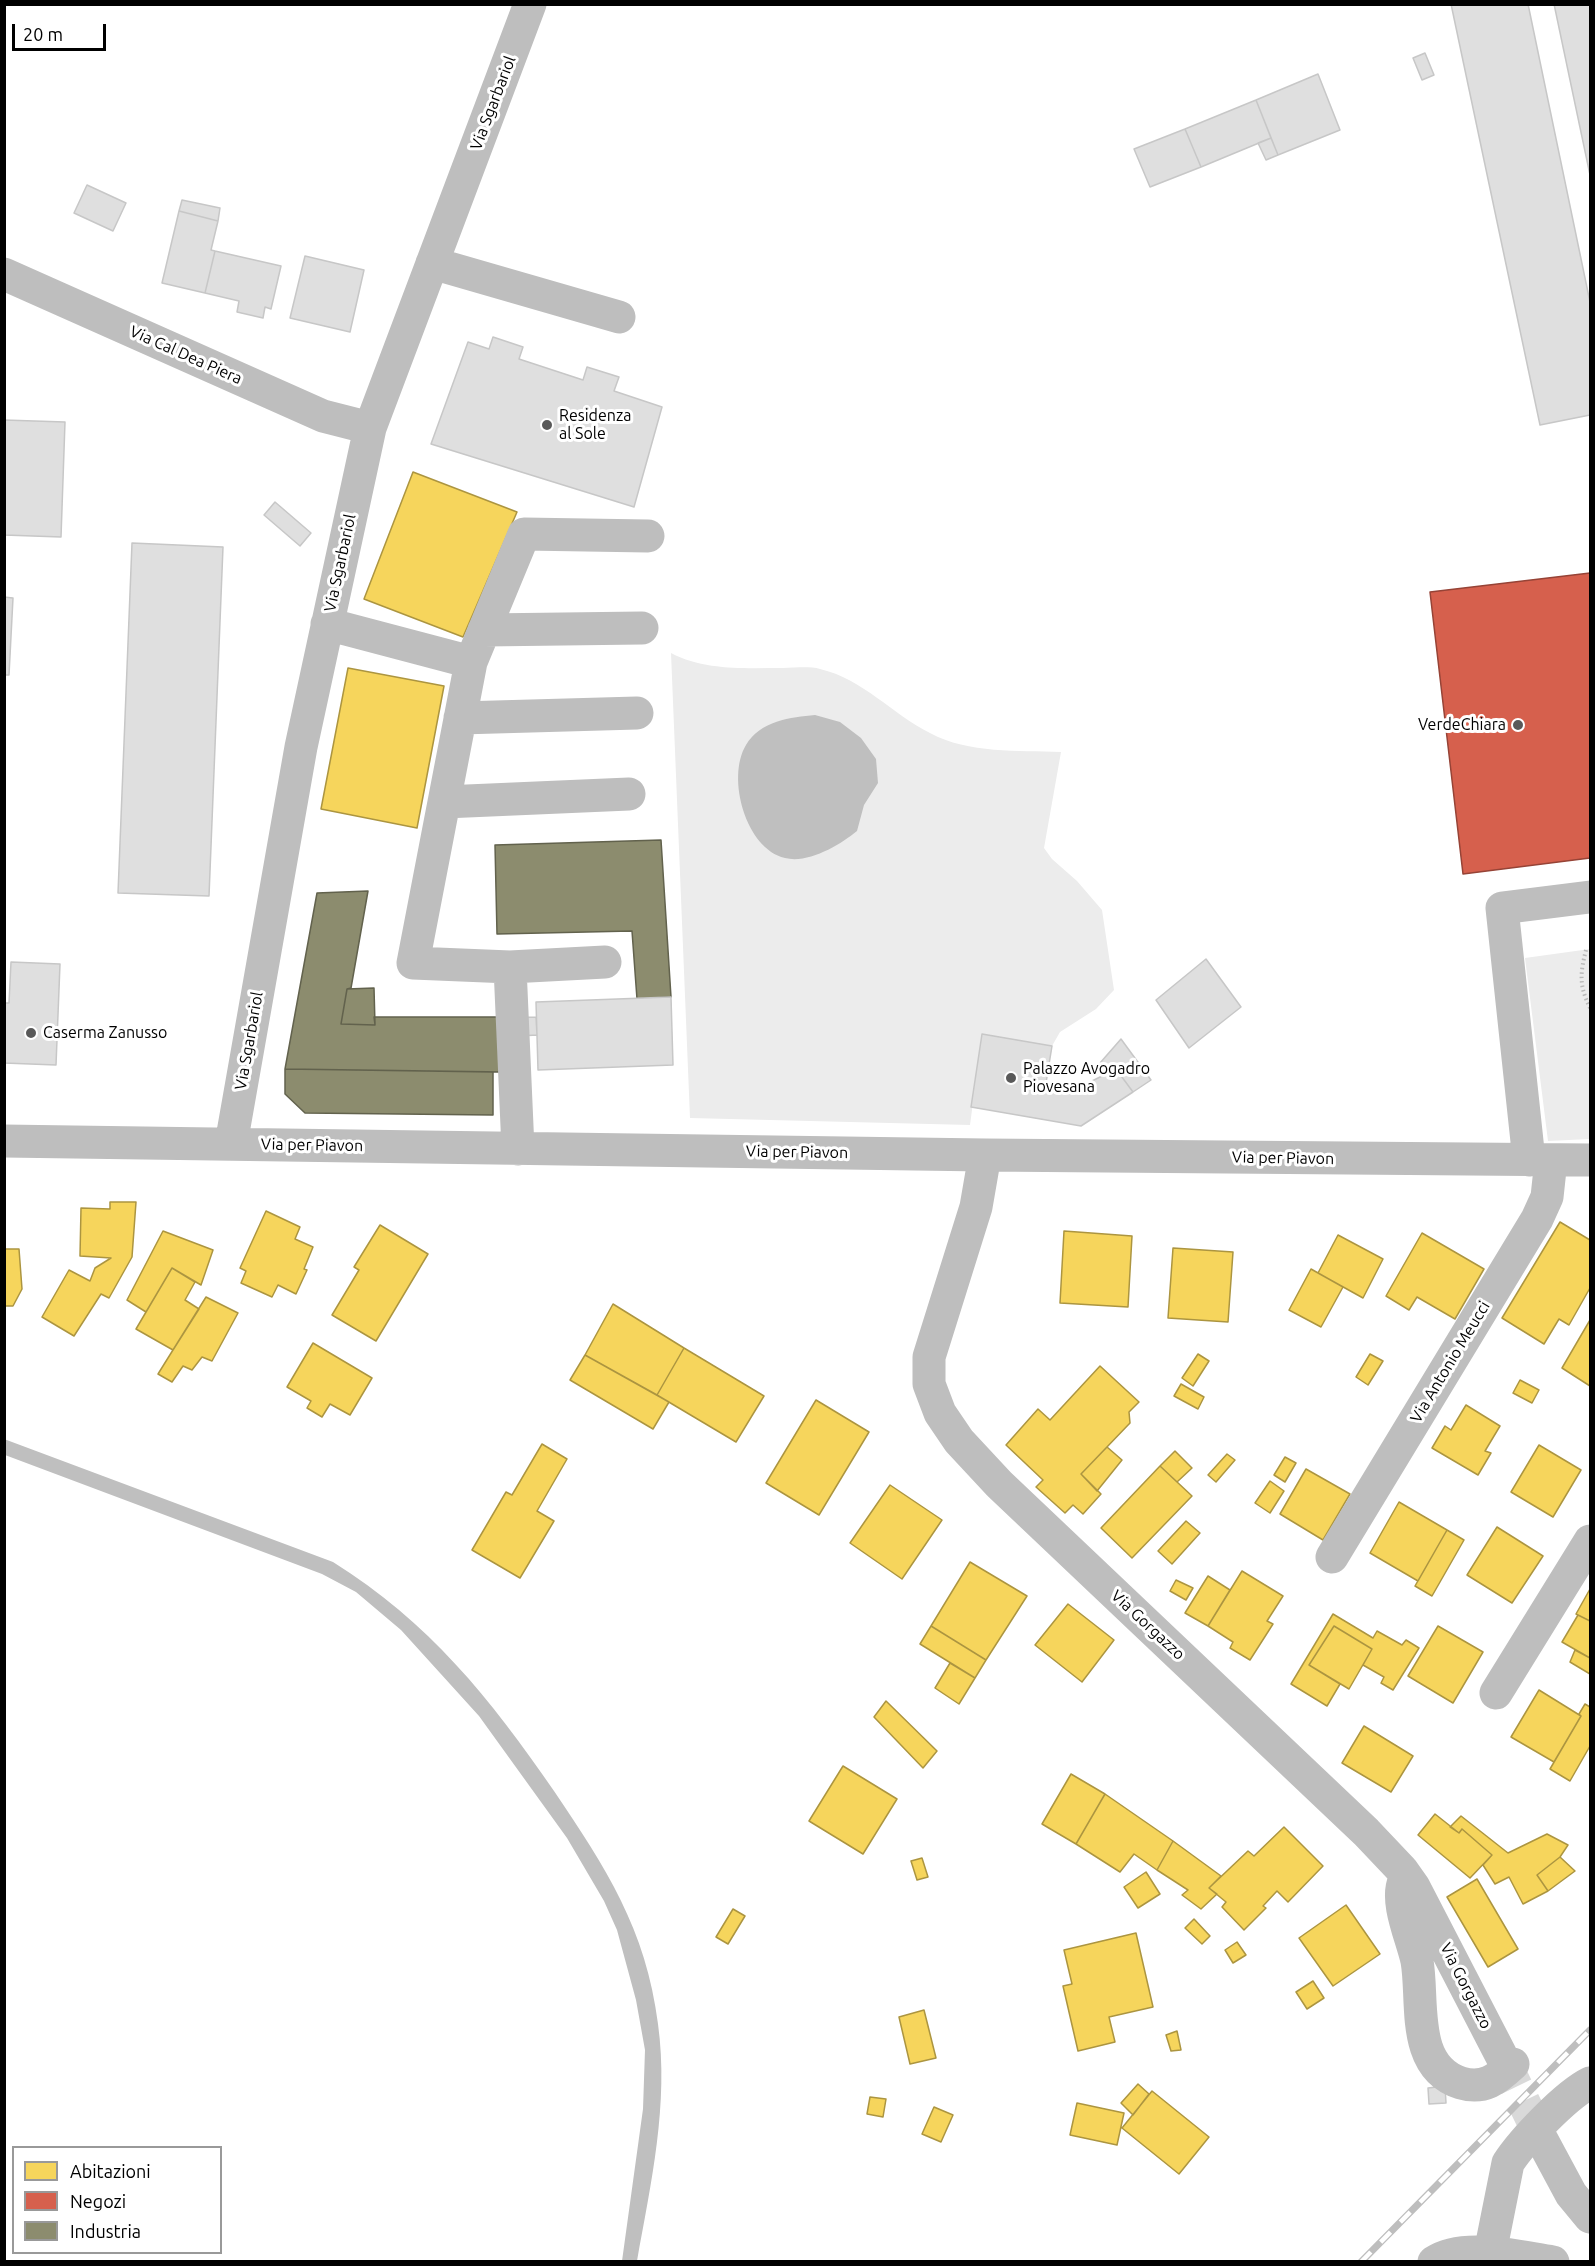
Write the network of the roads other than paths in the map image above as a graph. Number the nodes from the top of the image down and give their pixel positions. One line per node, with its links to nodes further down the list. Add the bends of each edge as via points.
1 (530, 4): 2 (street, Via Sgarbariol)
2 (432, 263): 4 (street); 5 (street, Via Sgarbariol)
3 (4, 274): 5 (street, Via Cal Dea Piera, via 322,416)
4 (619, 317)
5 (370, 428): 7 (street, Via Sgarbariol)
6 (648, 536): 9 (street, via 524,534)
7 (327, 624): 10 (street); 19 (street, Via Sgarbariol, via 301,747)
8 (642, 628): 9 (street)
9 (484, 630): 10 (street)
10 (471, 662): 12 (street)
11 (637, 713): 12 (street)
12 (460, 718): 14 (street)
13 (629, 794): 14 (street)
14 (444, 802): 17 (street, via 413,963)
15 (1590, 897): 22 (street, Via Antonio Meucci, via 1502,908)
16 (605, 962): 17 (street)
17 (510, 967): 20 (street)
18 (4, 1141): 19 (street, Via per Piavon)
19 (231, 1144): 20 (street, Via per Piavon)
20 (518, 1149): 21 (street, Via per Piavon)
21 (985, 1155): 22 (street, Via per Piavon); 27 (street, Via Gorgazzo, via 976,1207 929,1357 929,1384 940,1413 959,1441 999,1484 1366,1832)
22 (1540, 1160): 23 (street, Via per Piavon); 25 (street, Via Antonio Meucci, via 1547,1197 1537,1219)
23 (1590, 1160)
24 (1590, 1540): 26 (street)
25 (1332, 1557)
26 (1496, 1693)
27 (1407, 1876): 27 (street, Via Gorgazzo, via 1508,2061 1495,2081 1471,2085 1457,2082 1435,2065 1428,2052 1421,2026 1417,1963 1400,1898)
28 (1590, 2083): 31 (street, via 1546,2121 1508,2163)
29 (1542, 2140): 30 (street, via 1571,2194)
30 (1590, 2217)
31 (1490, 2253): 32 (street, via 1462,2252 1444,2255); 33 (street)
32 (1434, 2262)
33 (1554, 2262)

